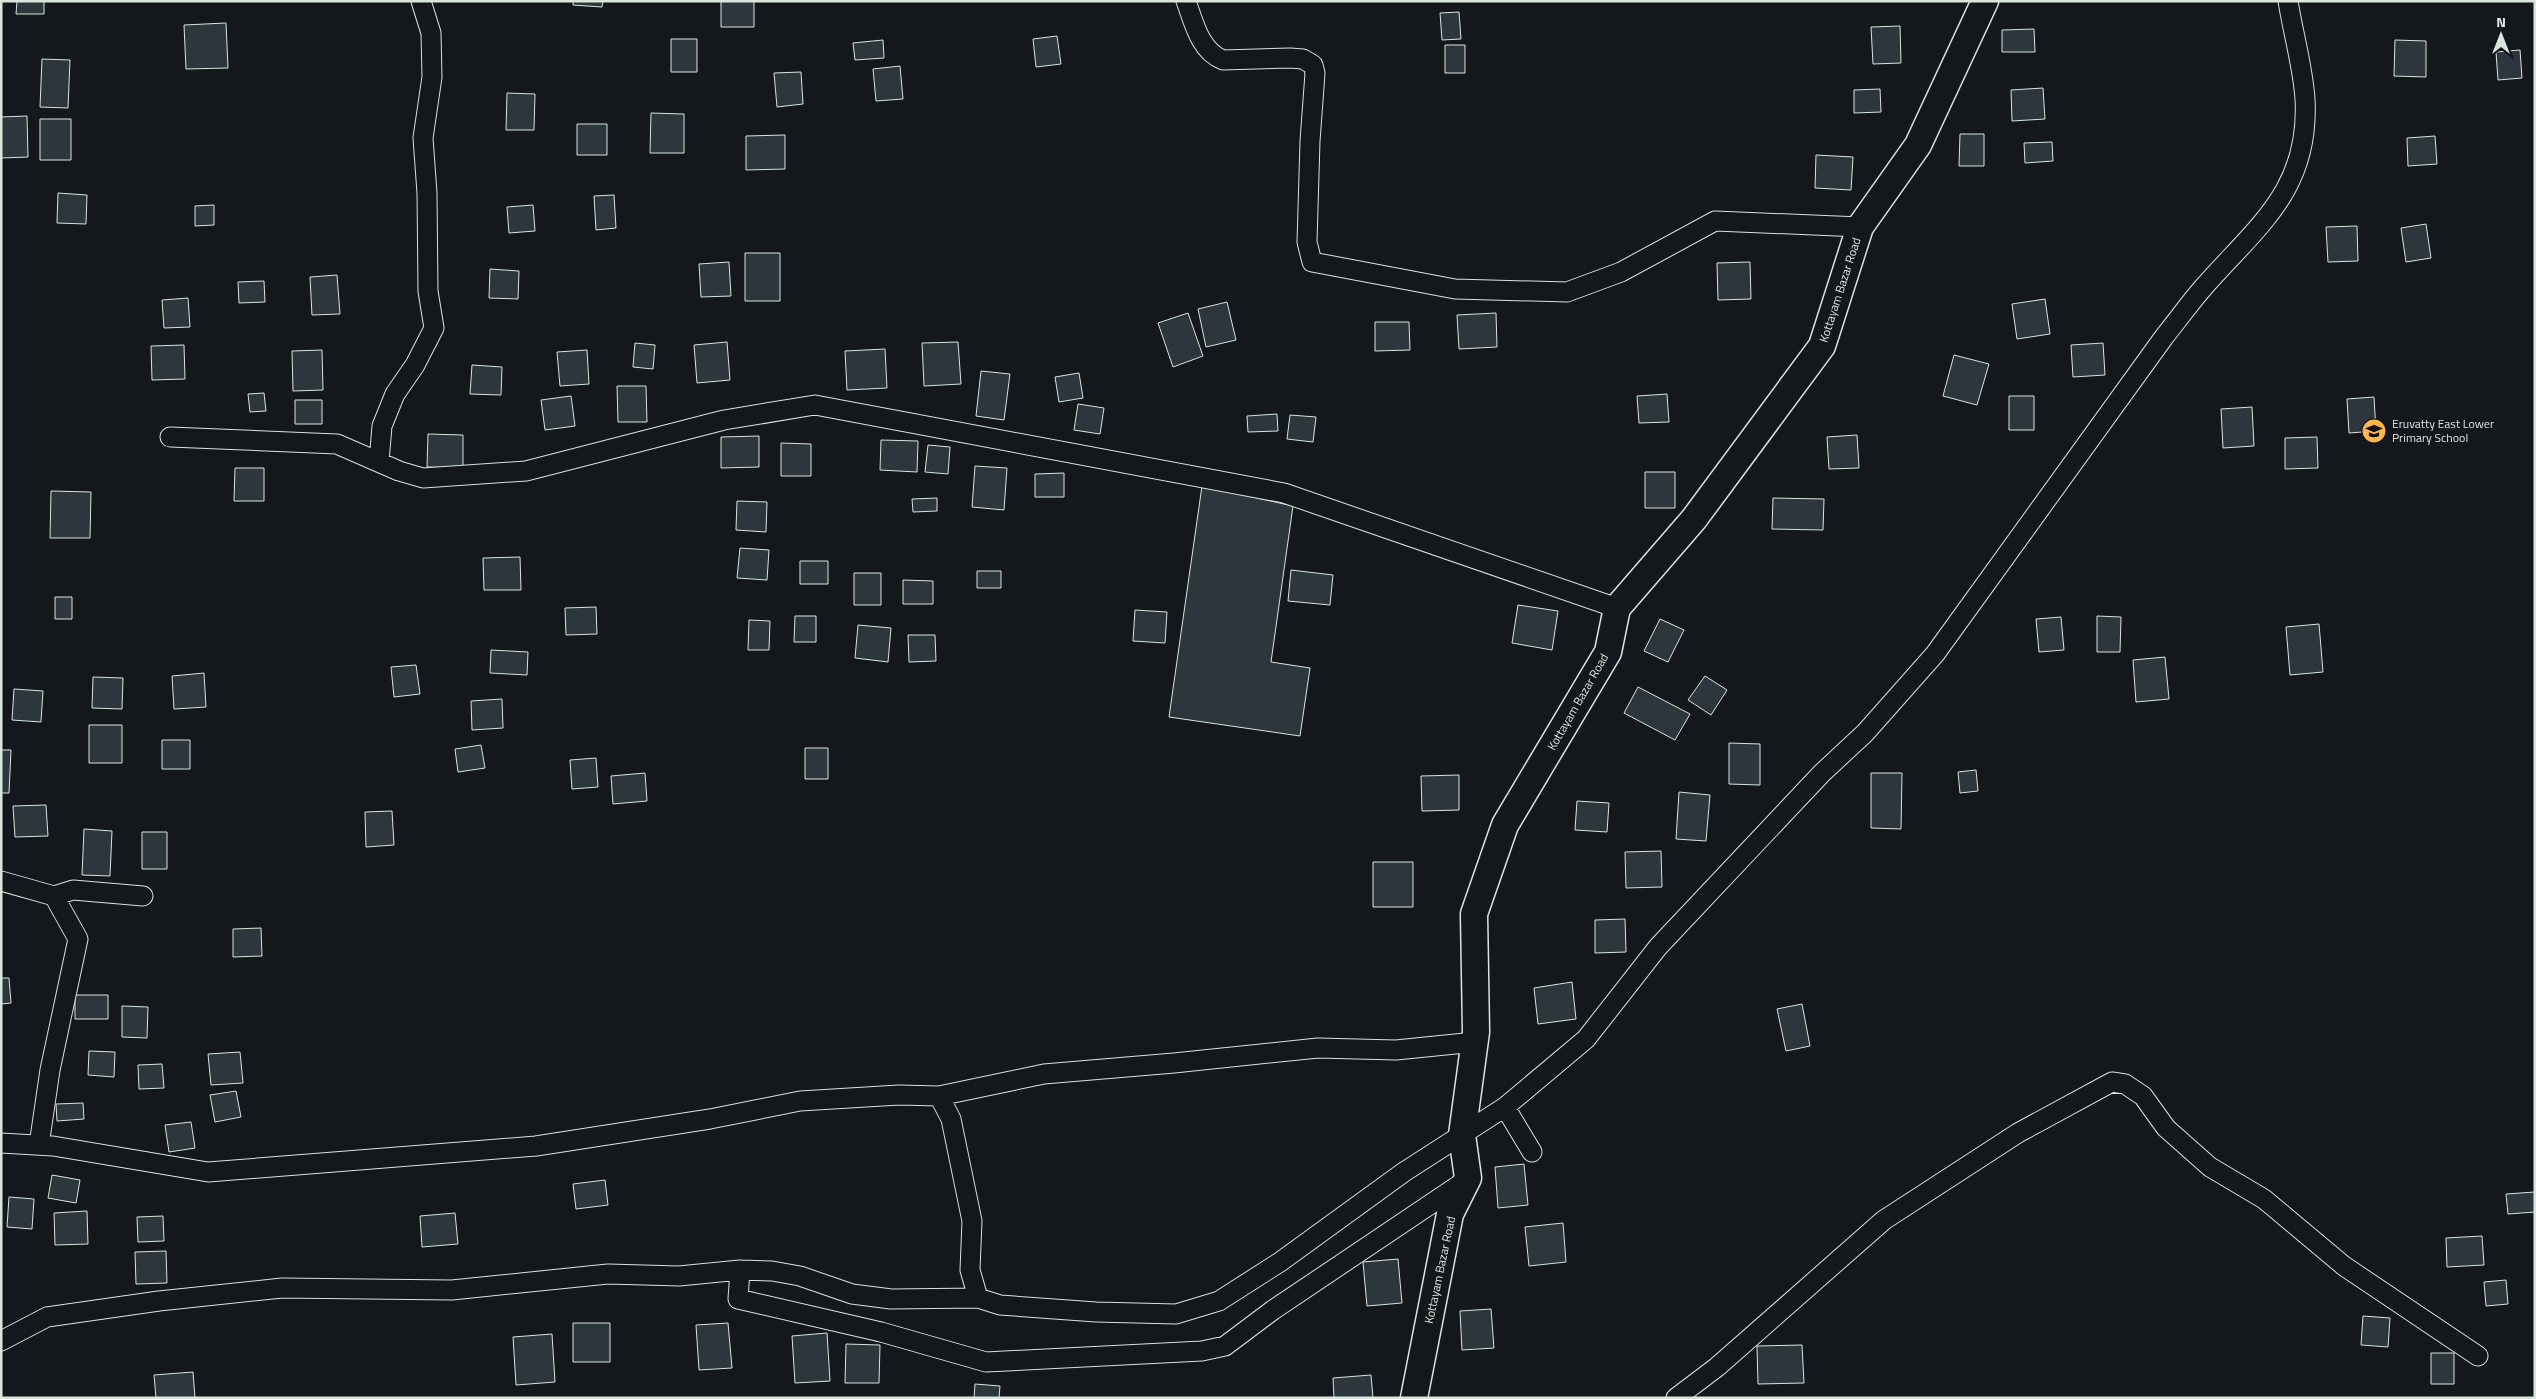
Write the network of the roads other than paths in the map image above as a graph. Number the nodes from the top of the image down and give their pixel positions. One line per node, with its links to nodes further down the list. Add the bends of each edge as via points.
1 (421, 1): 7 (street, via 431,33 430,100 423,138 428,291 434,328 395,394 382,426)
2 (1186, 1): 5 (street, via 1201,40 1213,56 1223,60 1303,59 1313,65 1307,242 1312,262 1455,289 1567,292 1620,272 1715,221)
3 (1985, 1): 5 (main road, Kottayam Bazar Road, via 1918,145)
4 (2288, 1): 14 (street, via 2305,98 2303,139 2287,190 2254,235 2202,289 2164,336 1934,654 1865,733 1822,773 1658,947 1586,1039)
5 (1860, 227): 8 (main road, Kottayam Bazar Road, via 1822,346 1694,519)
6 (170, 437): 7 (street, via 337,444)
7 (379, 462): 8 (street, via 423,478 526,471 724,420 815,405 1284,493)
8 (1617, 608): 12 (main road, Kottayam Bazar Road, via 1608,652 1505,825 1474,914)
9 (1, 881): 10 (street)
10 (54, 896): 11 (street, via 73,890); 17 (street, via 78,939 50,1070)
11 (143, 896)
12 (1475, 1042): 13 (street, via 1396,1050 1318,1048 1044,1074); 15 (main road, Kottayam Bazar Road)
13 (939, 1096): 17 (street, via 800,1101 710,1119 536,1146 208,1172); 21 (street, via 951,1119 972,1221 970,1270)
14 (1505, 1107): 15 (street); 18 (street)
15 (1462, 1139): 19 (main road, Kottayam Bazar Road); 21 (street, via 1404,1172 1280,1262 1219,1301 1201,1308 1176,1314 1096,1312 1000,1305)
16 (1, 1143): 17 (street)
17 (39, 1145)
18 (1532, 1152)
19 (1468, 1178): 20 (street, via 1225,1346 1195,1352 986,1362 881,1332 738,1299); 24 (main road, Kottayam Bazar Road, via 1450,1214)
20 (740, 1270): 21 (street, via 800,1276 852,1294 891,1299); 22 (street, via 679,1276 608,1274 452,1290 273,1289 159,1300 47,1317)
21 (978, 1298)
22 (1, 1341)
23 (2478, 1356): 25 (street, via 2344,1266 2264,1199 2210,1167 2166,1128 2142,1096 2125,1084 2112,1082 2018,1133 1884,1220 1717,1367)
24 (1414, 1398)
25 (1676, 1398)

